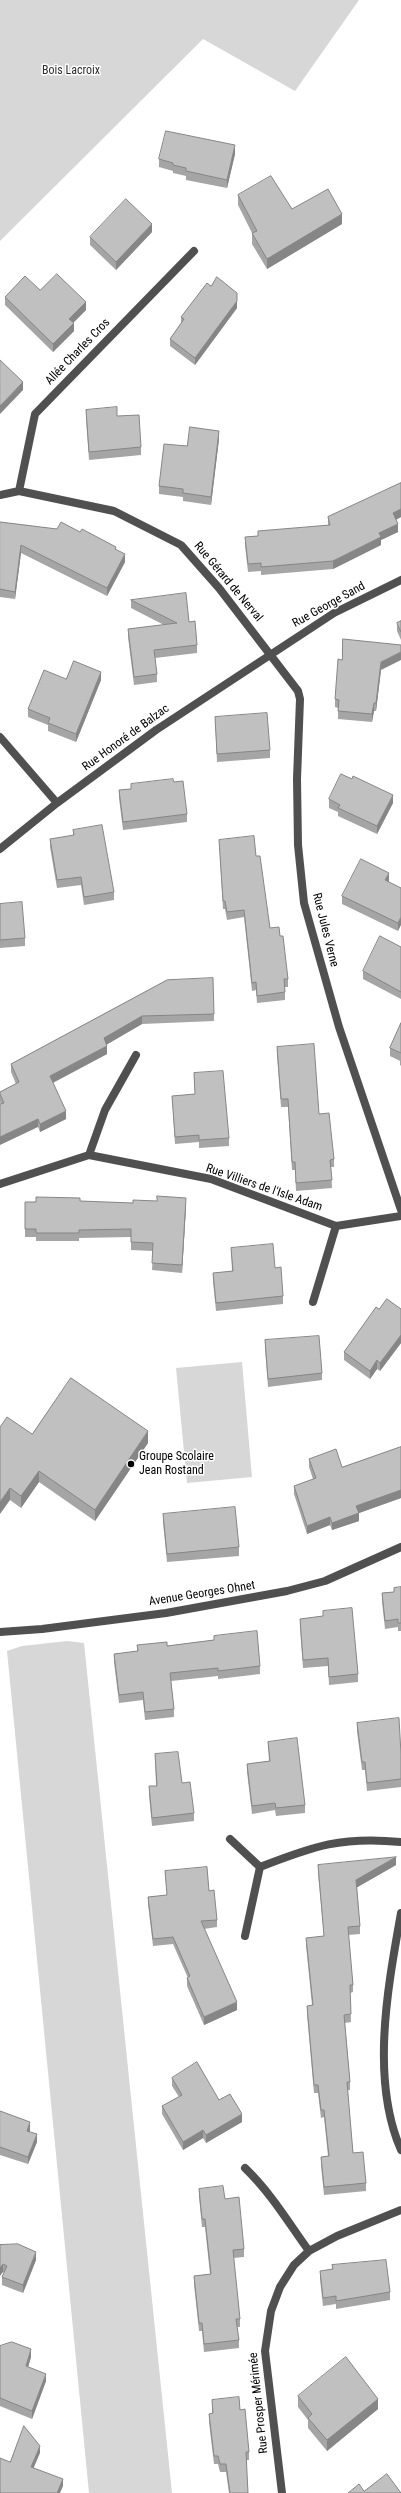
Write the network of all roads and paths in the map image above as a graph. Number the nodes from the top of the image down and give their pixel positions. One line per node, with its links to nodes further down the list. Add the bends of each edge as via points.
1 (194, 251): 2 (street, Allée Charles Cros, via 35,414)
2 (18, 491): 3 (street, Rue Gérard de Nerval); 5 (street, Rue Gérard de Nerval, via 114,511 181,545)
3 (0, 495)
4 (401, 580): 5 (street, Rue George Sand, via 334,613)
5 (271, 653): 7 (street, Rue Honoré de Balzac, via 156,730); 12 (street, Rue Jules Verne, via 300,694 296,779 298,845 304,903 339,1027)
6 (0, 737): 7 (street)
7 (57, 803): 8 (street, Rue Honoré de Balzac)
8 (0, 849)
9 (136, 1055): 10 (street, via 105,1110)
10 (89, 1155): 11 (street, Rue Villiers de l'Isle Adam); 14 (street, Rue Villiers de l'Isle Adam, via 211,1179)
11 (0, 1184)
12 (401, 1210)
13 (401, 1216): 14 (street, Rue Villiers de l'Isle Adam)
14 (336, 1226): 15 (street)
15 (313, 1302)
16 (401, 1548): 17 (street, Avenue Georges Ohnet, via 325,1581 287,1591 166,1613)
17 (0, 1632)
18 (230, 1839): 20 (street)
19 (401, 1842): 20 (street, via 370,1839 338,1841 318,1845)
20 (260, 1866): 22 (street)
21 (401, 1913): 23 (street, via 388,1993 385,2064 388,2105)
22 (245, 1936)
23 (401, 2150)
24 (245, 2168): 26 (street, via 273,2197)
25 (401, 2210): 26 (street, Rue Prosper Mérimée, via 337,2236)
26 (309, 2251): 27 (street, Rue Prosper Mérimée, via 294,2265 280,2287 267,2332 266,2351)
27 (282, 2493)

